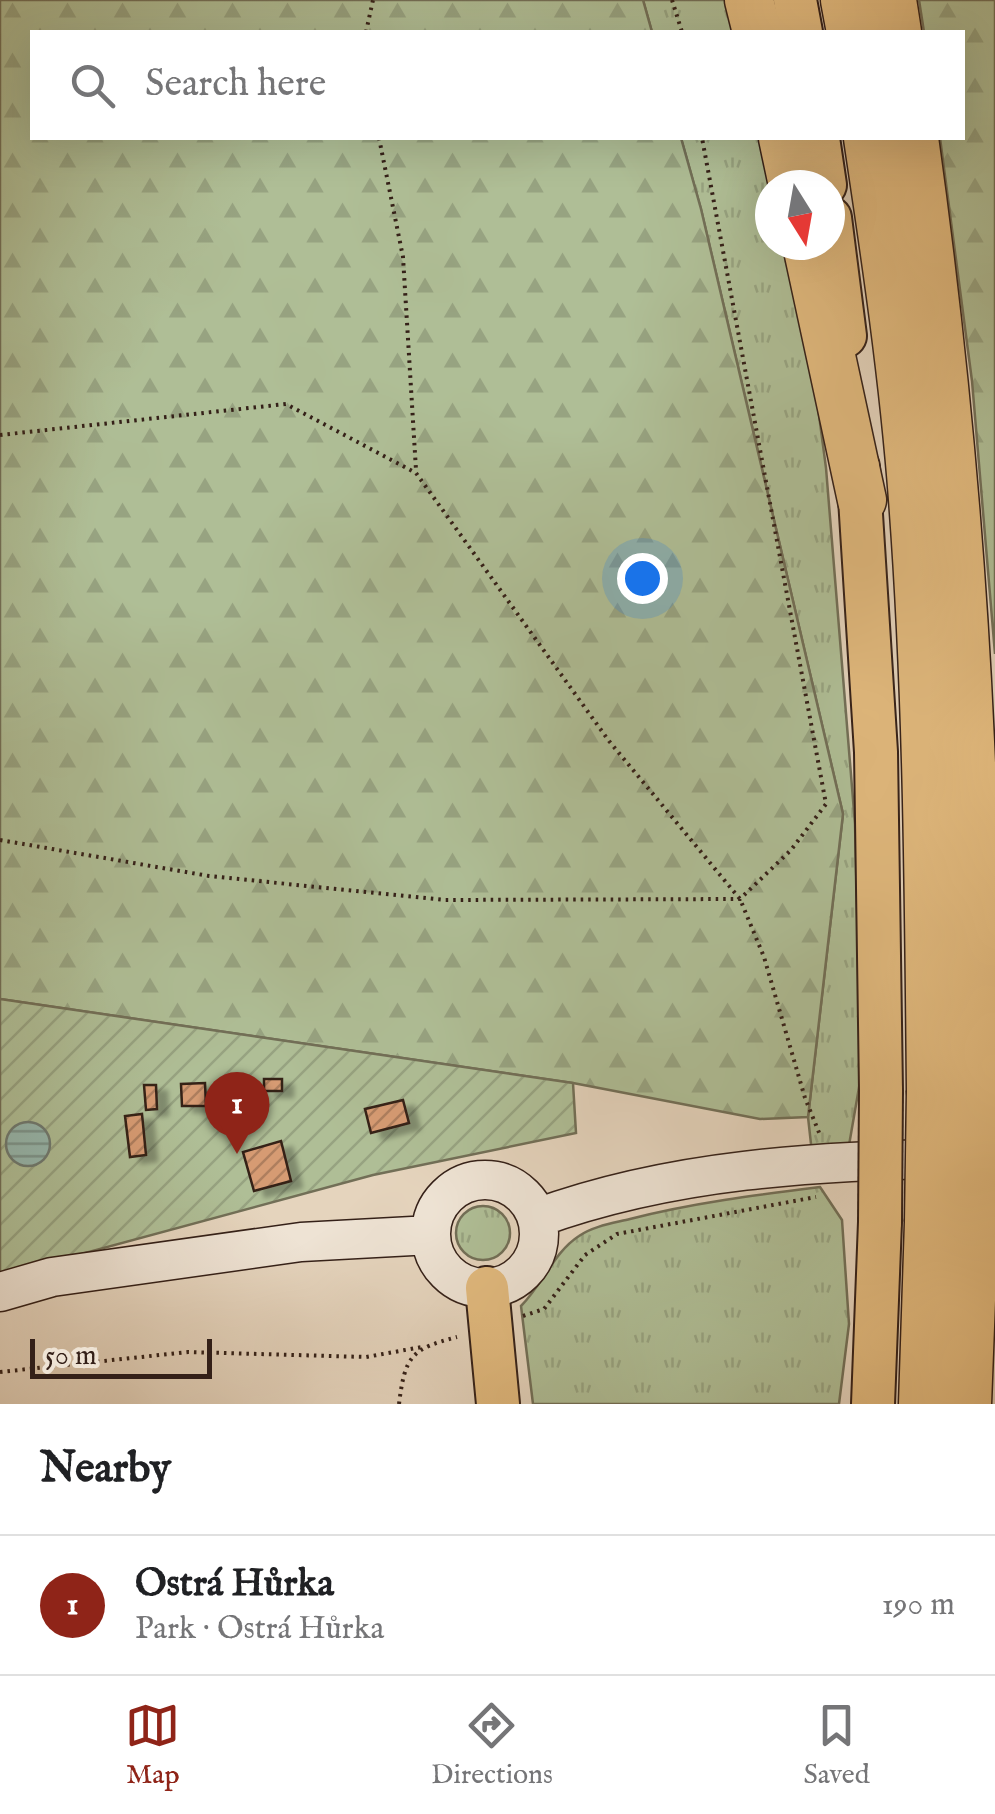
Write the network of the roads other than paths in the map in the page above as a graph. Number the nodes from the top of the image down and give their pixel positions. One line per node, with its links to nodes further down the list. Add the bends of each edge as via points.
1 (748, 0): 5 (highway)
2 (795, 0): 6 (highway)
3 (845, 0): 7 (highway)
4 (892, 0): 8 (highway)
5 (756, 30)
6 (801, 30)
7 (851, 30)
8 (898, 30)
9 (783, 140): 13 (highway)
10 (818, 140): 14 (highway)
11 (868, 140): 18 (highway, via 913,497)
12 (914, 140): 18 (highway, via 956,500 970,744)
13 (790, 170)
14 (823, 170)
15 (809, 260): 17 (highway)
16 (835, 260): 17 (highway)
17 (862, 500): 26 (highway, bridge, via 876,752 881,1092)
18 (954, 1091): 21 (highway, bridge)
19 (995, 1158): 20 (main road, via 827,1179 776,1166 618,1192)
20 (537, 1218): 22 (main road, via 518,1190 485,1180 453,1190 441,1202); 24 (main road, via 540,1234 530,1266 503,1285)
21 (952, 1222): 27 (highway); 28 (highway)
22 (431, 1236): 23 (main road, via 301,1242 52,1277); 24 (main road, via 434,1252)
23 (0, 1292)
24 (489, 1312): 25 (highway)
25 (498, 1404)
26 (873, 1404)
27 (923, 1404)
28 (967, 1404)

